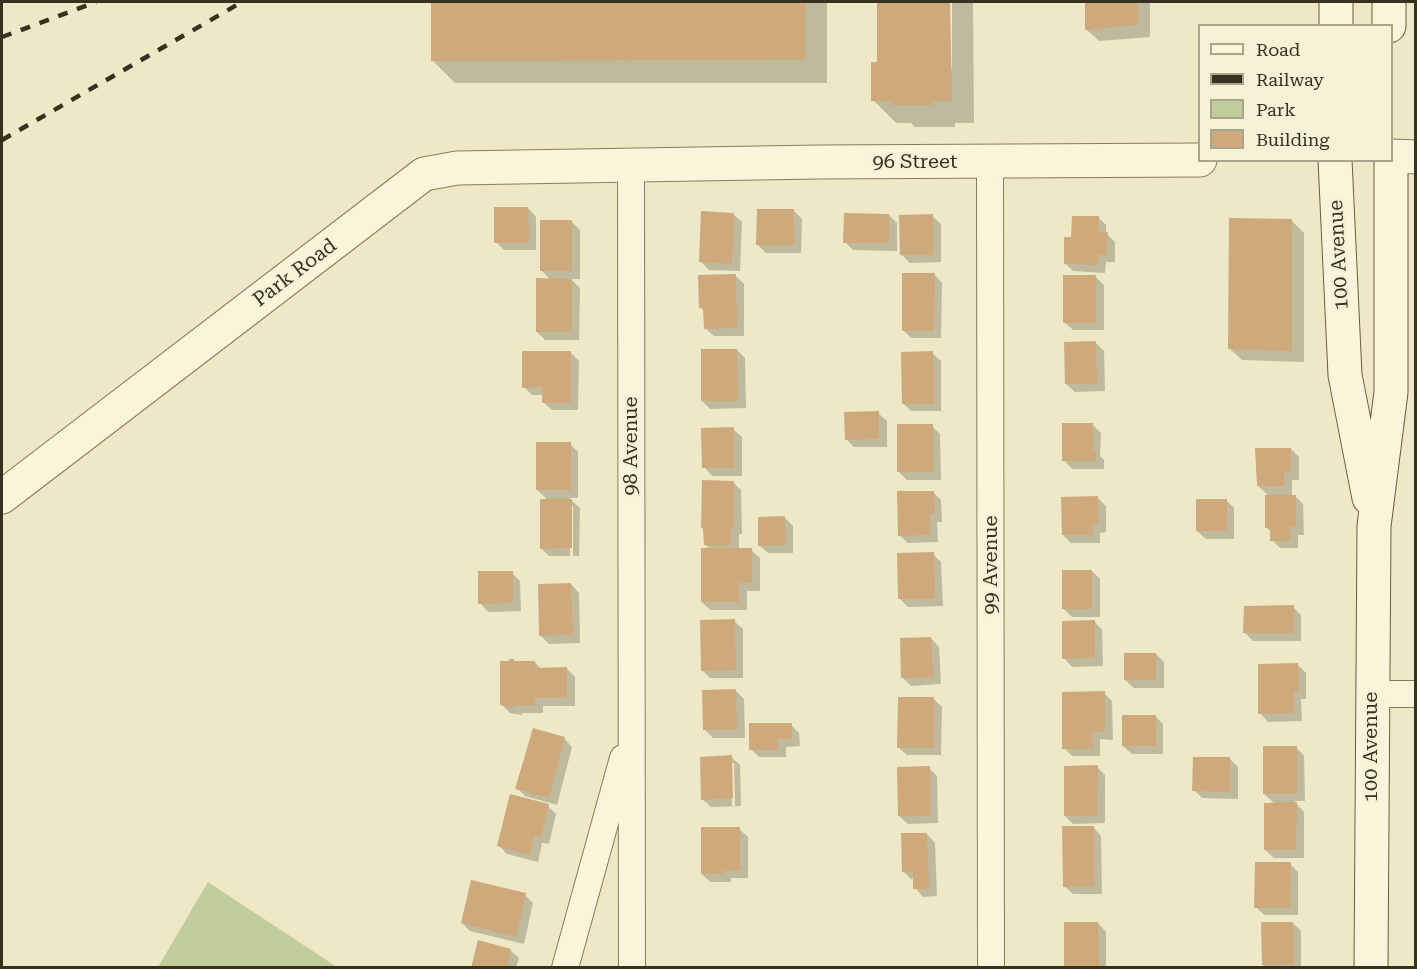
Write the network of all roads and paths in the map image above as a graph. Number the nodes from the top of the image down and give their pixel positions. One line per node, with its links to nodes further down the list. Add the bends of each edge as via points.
1 (1336, 2): 3 (street)
2 (1389, 2): 4 (street)
3 (1336, 24)
4 (1389, 24)
5 (1416, 157): 6 (street)
6 (1393, 158)
7 (1198, 160): 8 (street, 96 Street)
8 (990, 162): 11 (street, 96 Street); 19 (street, 99 Avenue)
9 (1335, 162): 13 (street, 100 Avenue, via 1345,375)
10 (1391, 162): 13 (street, 100 Avenue, via 1391,392)
11 (631, 165): 12 (street, Park Road, via 457,168 424,174); 16 (street, 98 Avenue)
12 (2, 497)
13 (1374, 526): 14 (street, 100 Avenue)
14 (1371, 694): 15 (street); 20 (street, 100 Avenue)
15 (1416, 694)
16 (632, 726): 17 (street, 98 Avenue); 18 (street, 98 Avenue)
17 (565, 968)
18 (632, 968)
19 (991, 968)
20 (1371, 968)

